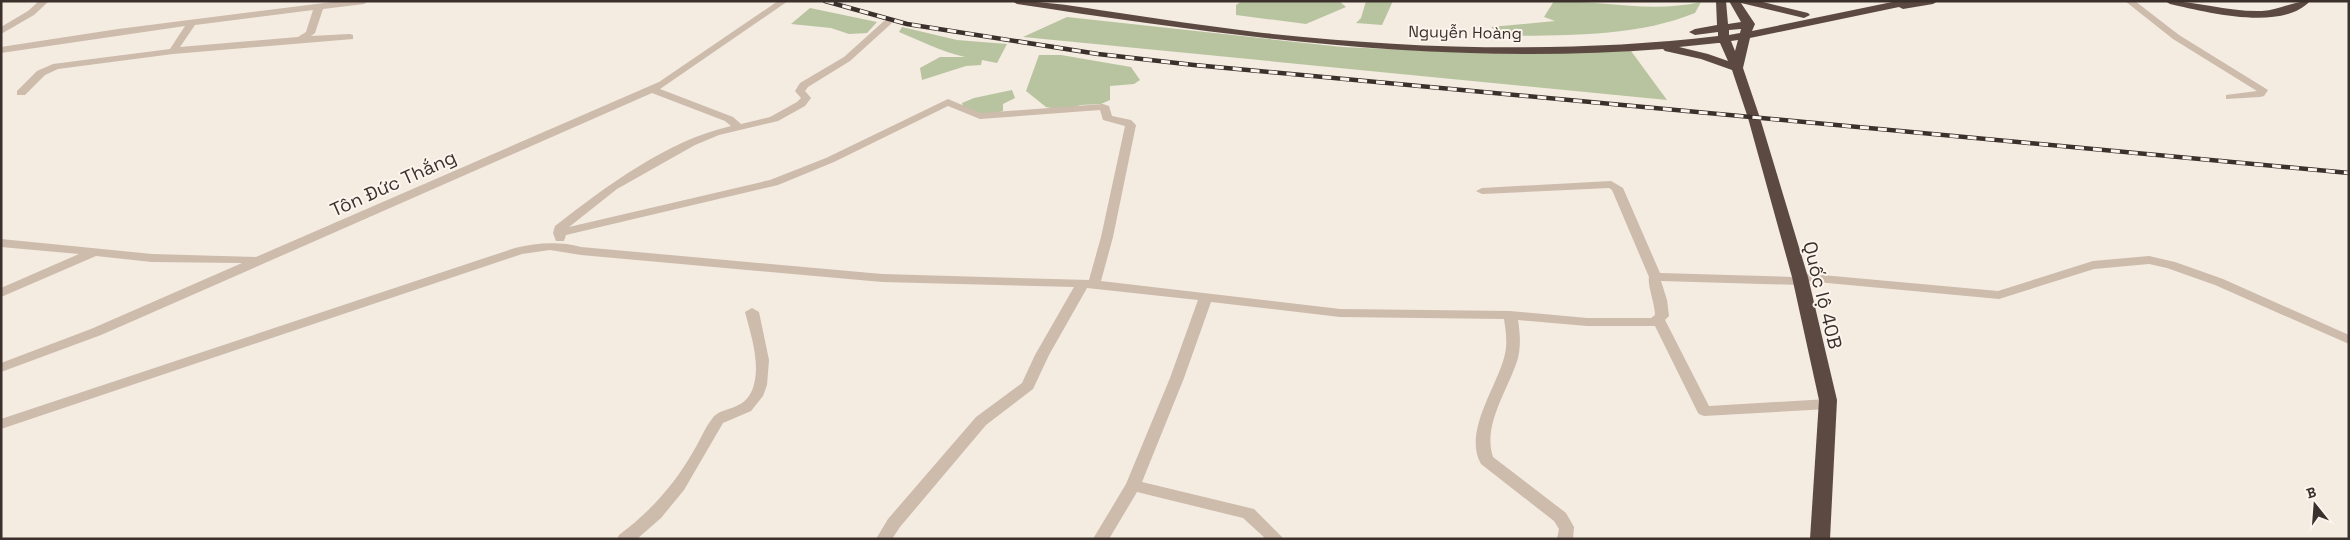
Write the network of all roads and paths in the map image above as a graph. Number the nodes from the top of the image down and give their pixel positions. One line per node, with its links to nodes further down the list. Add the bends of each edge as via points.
1 (45, 1): 24 (street)
2 (295, 1): 19 (street)
3 (364, 1): 18 (street)
4 (784, 1): 32 (street, Tôn Đức Thắng, via 702,59)
5 (1017, 1): 28 (highway, Nguyễn Hoàng, via 1214,30 1393,47 1483,50)
6 (1062, 1): 25 (highway, Nguyễn Hoàng, via 1259,29 1395,40 1568,42)
7 (1721, 1): 25 (highway, Quốc lộ 40B)
8 (1734, 1): 23 (highway)
9 (1744, 1): 20 (highway)
10 (1912, 1): 17 (highway, Nguyễn Hoàng)
11 (1933, 1): 17 (highway)
12 (2129, 1): 34 (street, via 2176,37 2263,90 2260,94)
13 (2170, 1): 16 (highway, via 2248,14 2284,13)
14 (2197, 1): 15 (highway, via 2241,7 2269,6)
15 (2280, 1)
16 (2305, 1)
17 (1873, 6): 20 (highway, Nguyễn Hoàng); 23 (highway, Nguyễn Hoàng, via 1816,23)
18 (319, 7): 19 (street); 27 (street, via 310,33)
19 (289, 10): 22 (street)
20 (1804, 15): 23 (highway, Nguyễn Hoàng)
21 (887, 23): 35 (street, via 847,59 804,85 800,91 806,98 801,104 774,119)
22 (191, 24): 29 (street); 30 (street)
23 (1746, 30): 25 (highway, Nguyễn Hoàng); 31 (highway, Quốc lộ 40B)
24 (1, 31)
25 (1723, 33): 28 (highway, Nguyễn Hoàng); 31 (highway, Quốc lộ 40B)
26 (350, 37): 27 (street)
27 (300, 40): 30 (street)
28 (1654, 46): 31 (highway, via 1704,56)
29 (1, 50)
30 (173, 51): 33 (street, via 50,67)
31 (1737, 68): 42 (highway, Quốc lộ 40B)
32 (651, 89): 35 (street); 40 (street, Tôn Đức Thắng)
33 (21, 93)
34 (2230, 97)
35 (739, 127): 37 (street, via 698,140 613,187 559,229)
36 (1482, 191): 41 (street, via 1611,184 1617,188)
37 (560, 239): 43 (street, via 582,251 882,278); 43 (street, via 774,183 830,160 948,102 980,116 1103,106 1107,118 1131,125 1105,246); 52 (street)
38 (1, 244): 39 (street)
39 (94, 252): 40 (street, via 152,258); 44 (street)
40 (258, 261): 50 (street, Tôn Đức Thắng, via 96,332)
41 (1655, 278): 42 (street); 48 (street, via 1661,300 1662,316)
42 (1800, 279): 49 (street, via 1999,295 2093,266 2150,260 2218,282); 51 (highway, Quốc lộ 40B)
43 (1089, 284): 45 (street); 56 (street, via 1042,355 1028,386 981,422 963,441)
44 (1, 293)
45 (1206, 297): 47 (street, via 1340,313); 53 (street)
46 (752, 312): 55 (street, via 762,364 760,390 755,399 742,410 718,420 675,493)
47 (1510, 315): 48 (street, via 1587,322 1654,322); 58 (street, via 1514,336 1512,356 1485,429 1482,453 1486,460 1560,517 1566,525)
48 (1658, 319): 51 (street, via 1704,411)
49 (2349, 340)
50 (1, 368)
51 (1828, 404): 59 (highway, Quốc lộ 40B)
52 (1, 424)
53 (1133, 485): 54 (street, via 1248,513); 57 (street)
54 (1275, 538)
55 (624, 539)
56 (884, 539)
57 (1101, 539)
58 (1566, 539)
59 (1820, 539)

